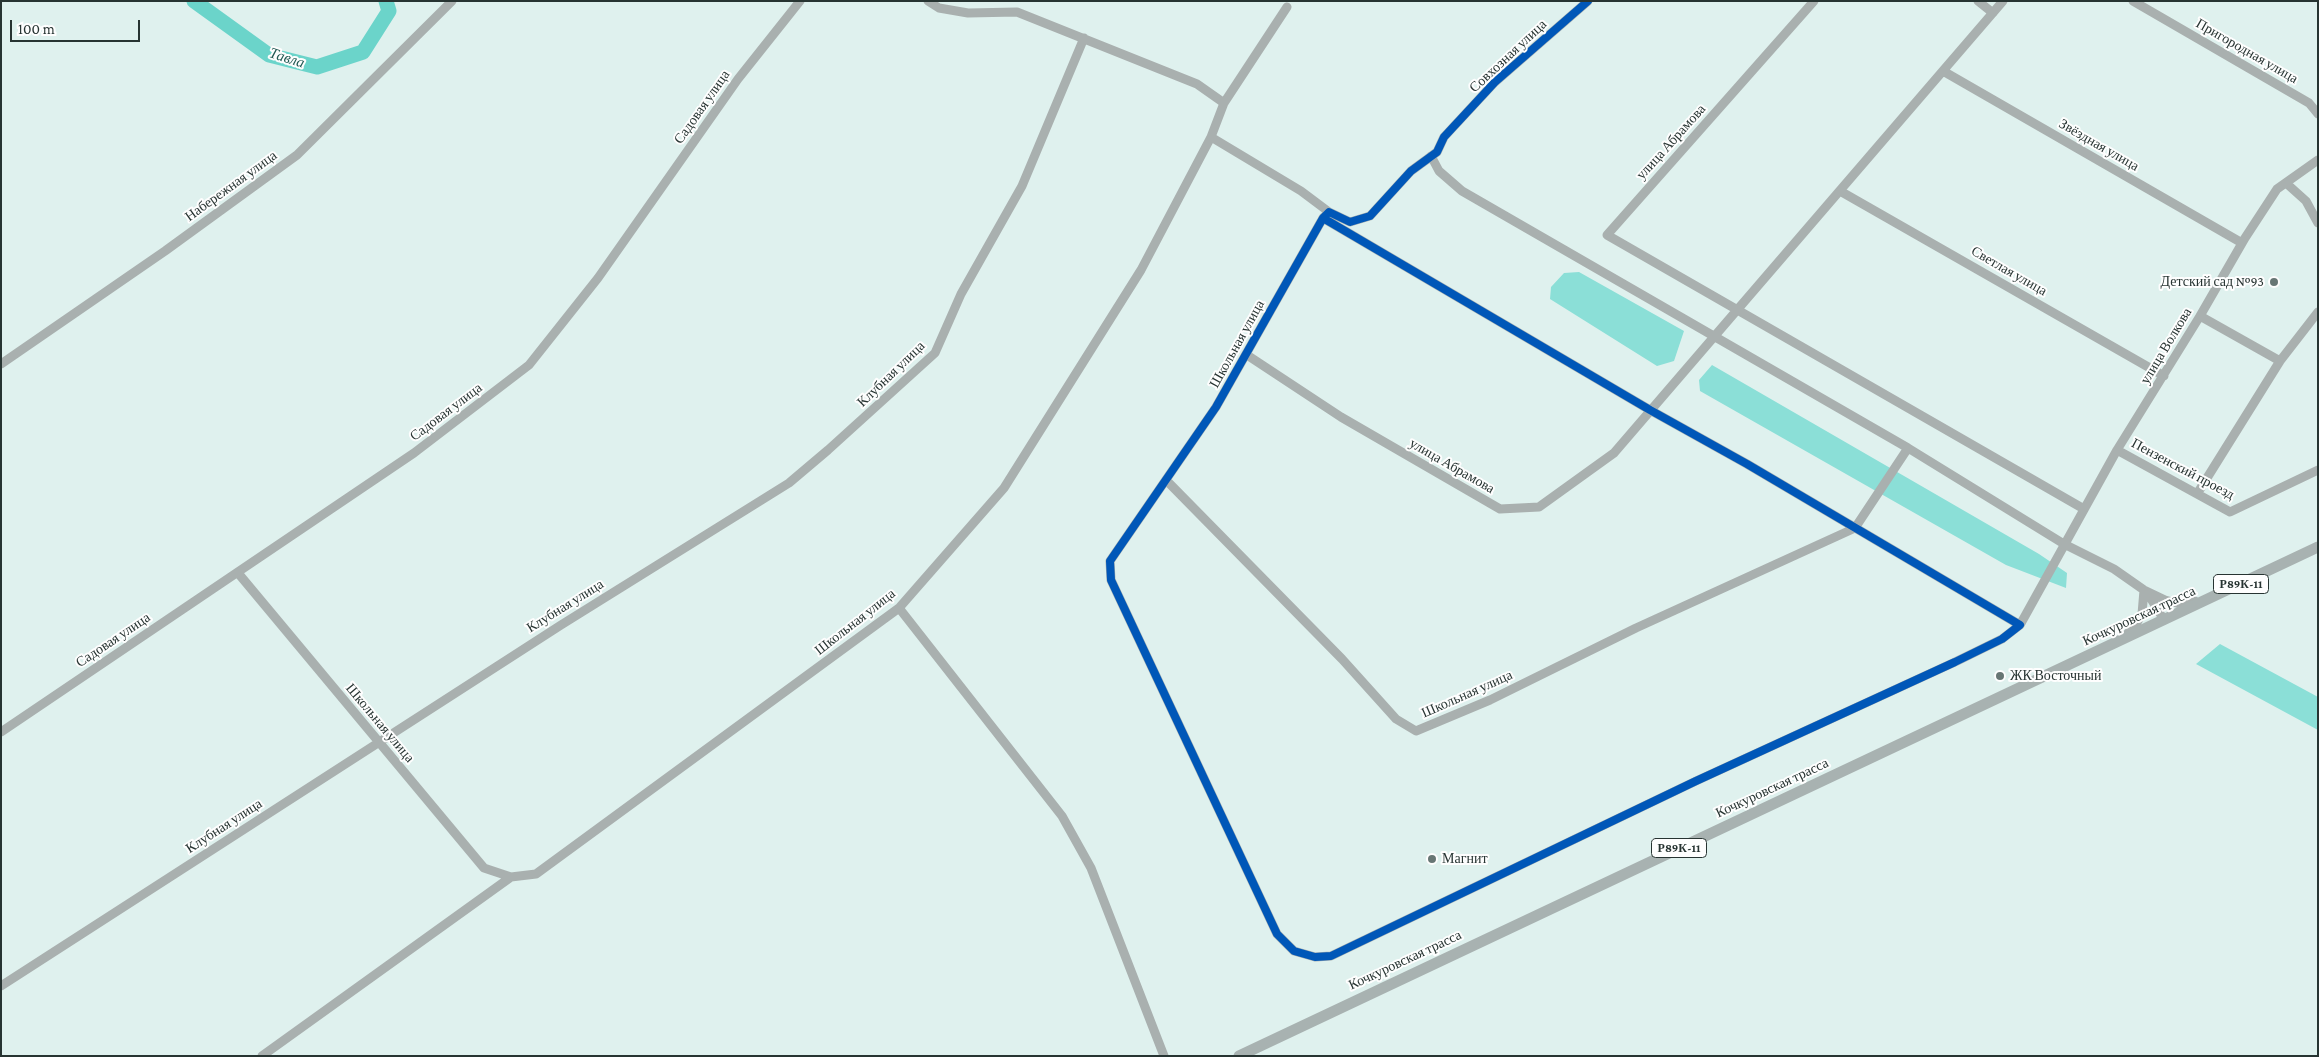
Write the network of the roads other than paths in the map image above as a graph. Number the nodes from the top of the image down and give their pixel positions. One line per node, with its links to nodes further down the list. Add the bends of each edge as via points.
1 (452, 1): 29 (street, Набережная улица, via 297,156)
2 (800, 1): 41 (street, Садовая улица, via 738,79 598,278 530,365 414,453)
3 (928, 1): 11 (street, via 939,8 968,13 1017,12)
4 (1588, 1): 16 (street, Совхозная улица, via 1495,82 1444,137 1437,152)
5 (1814, 1): 23 (street, улица Абрамова, via 1607,235)
6 (1978, 1): 10 (street)
7 (2003, 1): 10 (street, улица Абрамова)
8 (2133, 1): 14 (street, Пригородная улица, via 2309,103)
9 (1286, 7): 13 (street, Школьная улица)
10 (1993, 13): 12 (street, улица Абрамова)
11 (1084, 38): 13 (street, via 1197,84); 49 (street, Клубная улица, via 1022,186 961,294 935,354 789,483)
12 (1943, 70): 19 (street, улица Абрамова); 22 (street, Звёздная улица)
13 (1224, 103): 15 (street, Школьная улица)
14 (2318, 114)
15 (1211, 137): 20 (street, via 1301,191); 44 (street, Школьная улица, via 1141,270 1030,450 1004,488)
16 (1431, 156): 20 (street, Совхозная улица, via 1411,171 1370,216 1350,222); 26 (street, via 1439,171 1462,191)
17 (2318, 160): 18 (street, улица Волкова)
18 (2286, 183): 21 (street, via 2306,201); 22 (street, улица Волкова, via 2277,190)
19 (1840, 191): 23 (street, улица Абрамова); 30 (street, Светлая улица)
20 (1326, 215): 27 (street, Школьная улица); 31 (street)
21 (2318, 223)
22 (2242, 243): 25 (street, улица Волкова)
23 (1736, 310): 26 (street, улица Абрамова); 37 (street)
24 (2318, 312): 28 (street)
25 (2200, 316): 28 (street); 30 (street, улица Волкова)
26 (1714, 336): 31 (street, улица Абрамова); 32 (street)
27 (1247, 355): 31 (street, улица Абрамова, via 1341,417 1500,509 1539,507 1614,453); 35 (street, Школьная улица)
28 (2280, 361): 36 (street)
29 (1, 364)
30 (2164, 376): 33 (street, улица Волкова)
31 (1650, 410): 38 (street)
32 (1908, 448): 38 (street); 39 (street)
33 (2117, 450): 36 (street, Пензенский проезд); 37 (street, улица Волкова)
34 (2318, 470): 36 (street, Пензенский проезд, via 2230,512)
35 (1166, 480): 38 (street, Школьная улица, via 1342,659 1396,719 1416,731 1490,700 1636,628); 46 (street, via 1110,562 1111,580 1277,934 1294,951 1315,957 1331,956 1687,785 1955,662 2002,639)
36 (2197, 494)
37 (2084, 509): 39 (street, улица Волкова)
38 (1855, 528): 46 (street)
39 (2064, 544): 43 (street, via 2114,569); 46 (street, улица Волкова)
40 (2318, 548): 42 (main road, Кочкуровская трасса / Р89К-11)
41 (238, 573): 48 (street, Садовая улица); 49 (street, Школьная улица)
42 (2242, 583): 43 (street, via 2180,604); 45 (main road, Кочкуровская трасса / Р89К-11)
43 (2144, 590): 45 (street); 47 (street, via 2142,614)
44 (899, 608): 50 (street, Школьная улица, via 536,874); 53 (street, via 1062,816 1091,868)
45 (2164, 620): 47 (main road, Кочкуровская трасса / Р89К-11)
46 (2020, 625)
47 (2119, 642): 54 (main road, Кочкуровская трасса / Р89К-11)
48 (1, 732)
49 (377, 742): 50 (street, Школьная улица, via 484,868); 51 (street, Клубная улица)
50 (511, 877): 52 (street, Школьная улица)
51 (1, 986)
52 (262, 1056)
53 (1164, 1056)
54 (1239, 1056)

